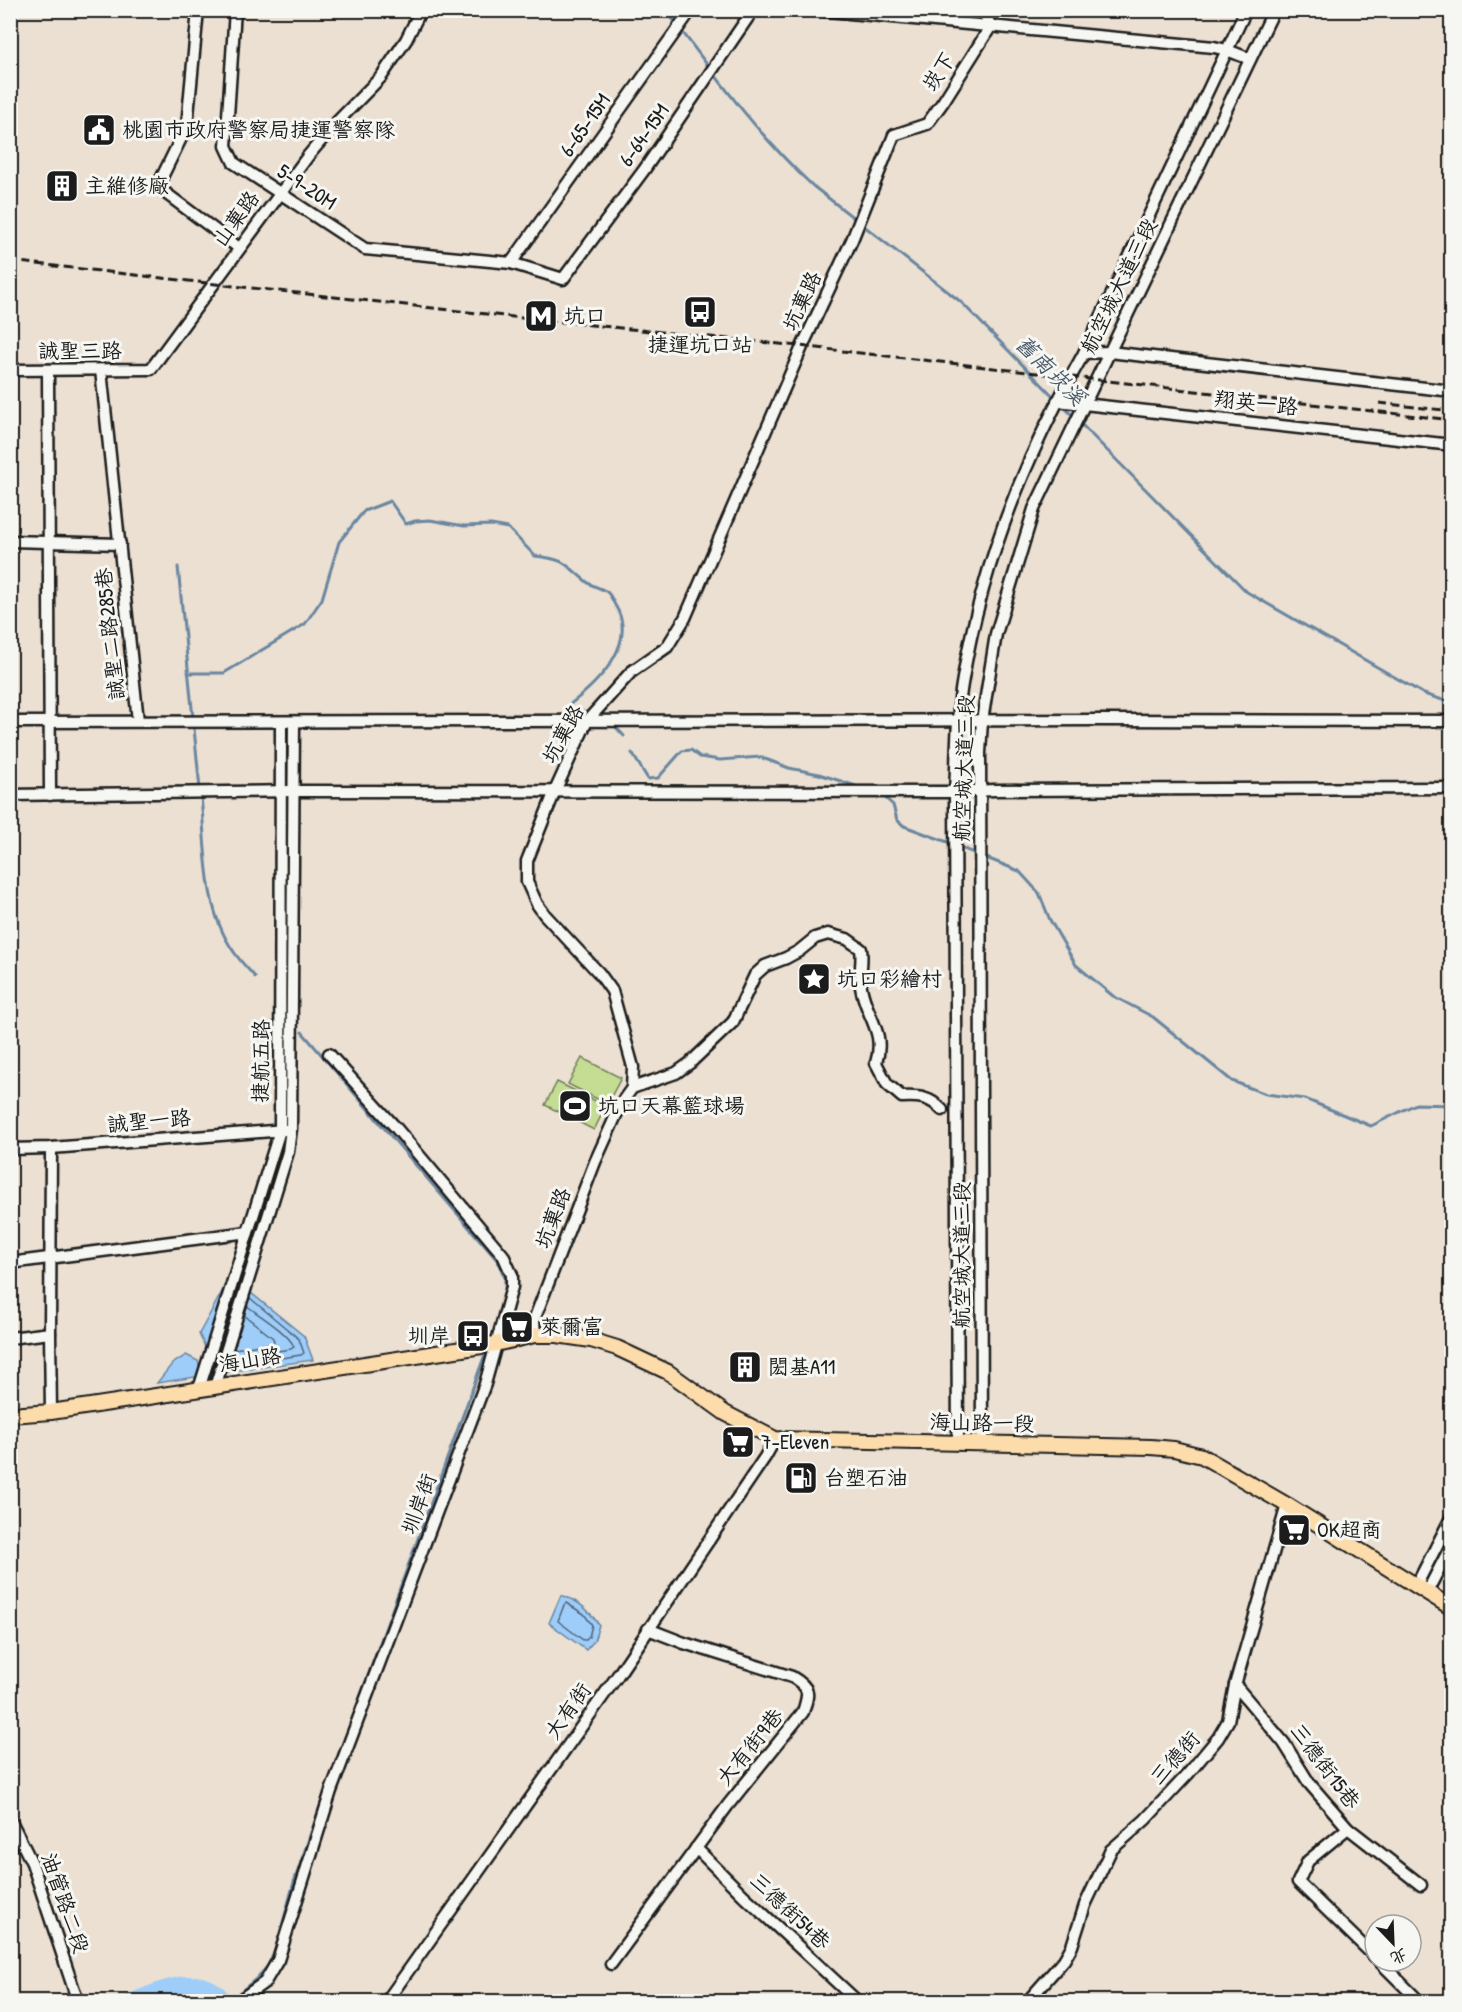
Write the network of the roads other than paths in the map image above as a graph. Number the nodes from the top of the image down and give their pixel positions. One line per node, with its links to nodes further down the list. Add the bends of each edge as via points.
1 (198, 10): 15 (street, via 187,126 161,179 164,192)
2 (235, 10): 14 (street, 5-9-20M, via 226,146 234,163)
3 (422, 10): 14 (street, 山菓路, via 381,78 335,124)
4 (691, 10): 16 (street, 6-65-15M)
5 (753, 10): 17 (street, 6-64-15M, via 644,170)
6 (817, 10): 10 (street)
7 (982, 10): 10 (street)
8 (1246, 10): 11 (street, 航空城大道三段)
9 (1274, 10): 12 (street, 航空城大道三段)
10 (991, 26): 11 (street); 13 (street, 崁下, via 927,124)
11 (1227, 50): 12 (street); 19 (street, 航空城大道三段)
12 (1250, 59): 18 (street, 航空城大道三段)
13 (894, 135): 33 (street, 坑菓路, via 865,210 685,618 667,647 631,672)
14 (280, 192): 15 (street, 山菓路); 16 (street, 5-9-20M, via 365,249)
15 (239, 248): 20 (street, 山菓路)
16 (511, 263): 17 (street, 5-9-20M)
17 (563, 279)
18 (1109, 352): 19 (street, 翔英一路); 24 (street, 翔英一路); 26 (street, 航空城大道三段)
19 (1084, 353): 25 (street, 航空城大道三段)
20 (151, 369): 23 (street, 誠聖三路)
21 (10, 370): 22 (street, 誠聖三路)
22 (48, 370): 23 (street, 誠聖三路); 29 (street)
23 (101, 370): 30 (street, 誠聖二路285巷)
24 (1452, 391)
25 (1057, 401): 26 (street, 翔英一路); 31 (street, 航空城大道三段, via 1020,483 989,567 973,628)
26 (1084, 403): 27 (street, 翔英一路); 34 (street, 航空城大道三段, via 1034,509 1015,568 996,634)
27 (1452, 445)
28 (10, 541): 29 (street)
29 (50, 542): 30 (street); 37 (street)
30 (120, 544): 32 (street, 誠聖二路285巷)
31 (958, 720): 33 (street); 34 (street); 45 (street, 航空城大道三段)
32 (138, 721): 37 (street); 38 (street)
33 (587, 721): 39 (street); 42 (street, 坑菓路)
34 (982, 721): 35 (street); 43 (street, 航空城大道三段)
35 (1452, 721)
36 (10, 722): 37 (street)
37 (50, 722): 47 (street)
38 (280, 722): 39 (street); 44 (street, 捷航五路)
39 (294, 722): 41 (street, 捷航五路)
40 (1452, 788): 43 (street)
41 (292, 791): 42 (street); 44 (street); 51 (street, 捷航五路)
42 (555, 791): 45 (street); 49 (street, 坑菓路, via 527,861 527,882 545,915 612,991 633,1067)
43 (980, 791): 45 (street); 68 (street, 航空城大道三段)
44 (279, 792): 47 (street); 52 (street, 捷航五路)
45 (955, 792): 67 (street, 航空城大道三段)
46 (10, 795): 47 (street)
47 (50, 795)
48 (329, 1054): 61 (street, 圳岸街, via 398,1129 503,1255 512,1275 512,1287)
49 (632, 1088): 50 (street, via 676,1073 690,1063 733,1022 755,975 828,934 847,939 861,949 861,984 879,1037 876,1063 887,1084 902,1097 919,1096 933,1101); 59 (street, 坑菓路, via 595,1162 534,1320)
50 (942, 1110)
51 (291, 1129): 52 (street, 誠聖一路); 62 (street, 捷航五路, via 288,1152)
52 (280, 1130): 53 (street, 誠聖一路); 55 (street, 捷航五路)
53 (51, 1148): 54 (street, 誠聖一路); 56 (street)
54 (10, 1149)
55 (248, 1232): 56 (street); 63 (street, 捷航五路)
56 (50, 1257): 57 (street); 58 (street)
57 (10, 1263)
58 (50, 1333): 60 (street); 64 (street)
59 (535, 1335): 61 (main road, 海山路一段); 66 (main road, 海山路一段, via 591,1340 617,1348 668,1372 725,1413)
60 (10, 1338)
61 (495, 1344): 62 (main road, 海山路); 83 (street, 圳岸街, via 485,1384 331,1791 278,1960 265,1982)
62 (215, 1387): 63 (main road, 海山路)
63 (199, 1389): 64 (main road, 海山路)
64 (51, 1412): 65 (main road, 海山路)
65 (10, 1415)
66 (775, 1438): 67 (main road, 海山路一段); 74 (street, 大有街)
67 (958, 1444): 68 (main road, 海山路一段)
68 (982, 1444): 69 (main road, 海山路一段, via 1174,1449 1202,1456)
69 (1287, 1505): 72 (main road, 海山路一段); 75 (street, 三德街)
70 (1452, 1516): 72 (street)
71 (1452, 1545): 72 (street)
72 (1421, 1589): 73 (main road, 海山路一段)
73 (1452, 1608)
74 (648, 1629): 78 (street, 大有街9巷, via 792,1677 804,1684 808,1694 803,1712); 85 (street, 大有街)
75 (1235, 1685): 77 (street, 三德街15巷); 87 (street, 三德街, via 1228,1720 1218,1738 1145,1820 1111,1850 1085,1905 1072,1946)
76 (10, 1819): 84 (street, 油管路二段, via 32,1863)
77 (1348, 1828): 79 (street, 三德街15巷); 80 (street, via 1308,1861 1298,1882)
78 (696, 1848): 81 (street, 大有街9巷); 86 (street, 三德街54巷)
79 (1421, 1885)
80 (1363, 1945)
81 (612, 1964)
82 (1391, 1973): 88 (street)
83 (240, 1998)
84 (78, 2001)
85 (386, 2001)
86 (858, 2001)
87 (1027, 2001)
88 (1420, 2001)

